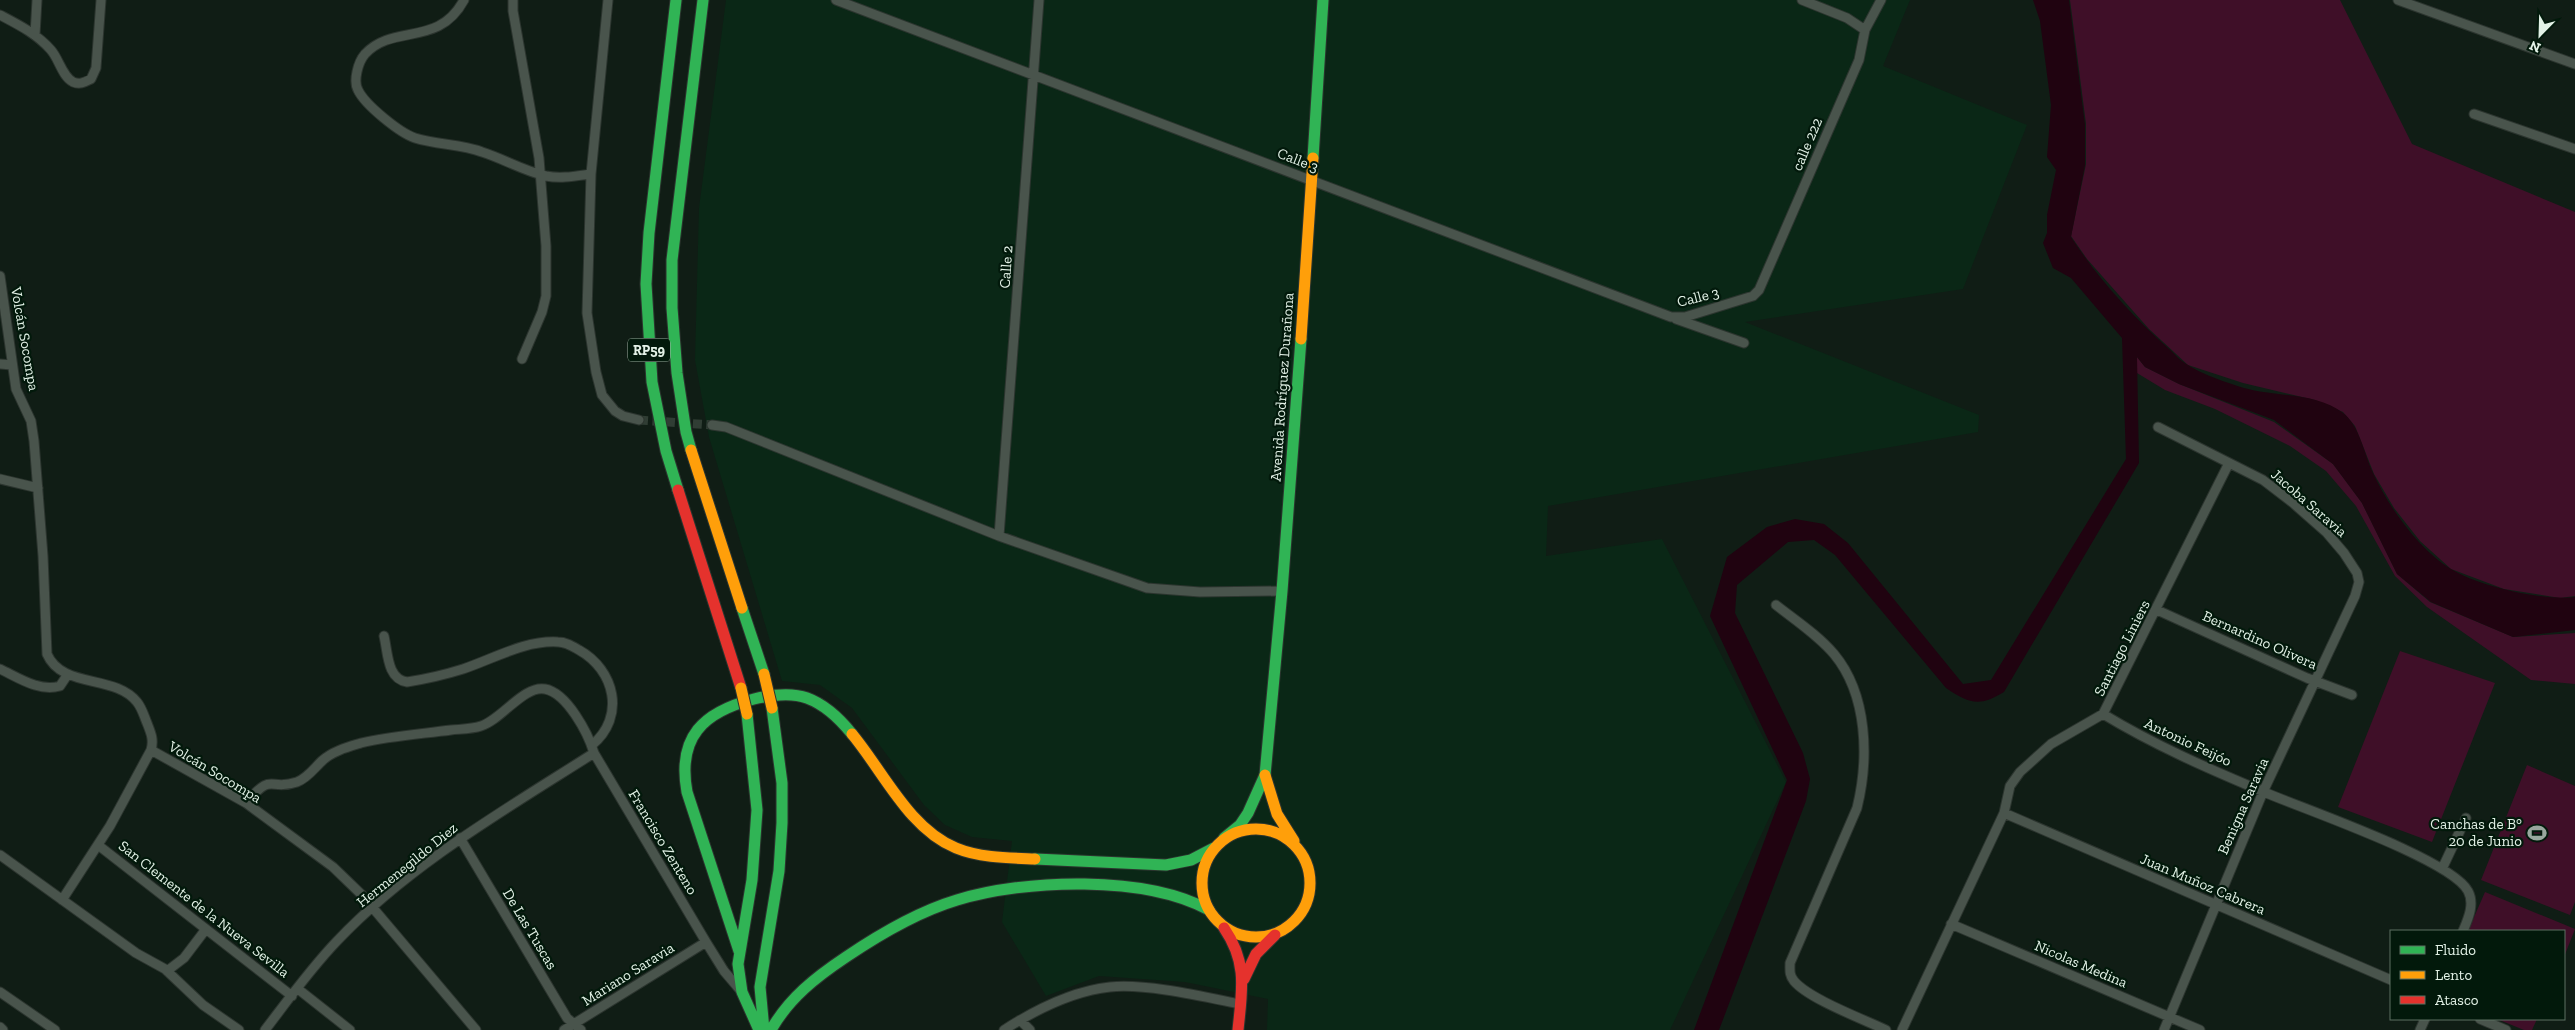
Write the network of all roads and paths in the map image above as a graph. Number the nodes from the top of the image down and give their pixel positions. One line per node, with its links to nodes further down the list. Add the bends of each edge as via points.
1 (37, 0): 17 (street)
2 (101, 0): 17 (street, via 96,68 91,79 83,84 67,77 52,51)
3 (464, 0): 22 (street, via 450,20 438,28 380,43 365,55 357,71 356,88 365,100 408,134 481,151)
4 (514, 0): 22 (street, via 513,11 532,109)
5 (608, 0): 23 (street)
6 (676, 0): 73 (main road, RP59, bridge, via 649,233 646,284 649,352 666,451 747,714 757,810 752,880)
7 (703, 0): 95 (main road, RP59, bridge, via 672,260 672,308 686,432 764,674 782,783 779,871 760,986)
8 (836, 0): 19 (street, Calle 3)
9 (1039, 0): 19 (street, Calle 2)
10 (1323, 0): 24 (main road, Avenida Rodríguez Durañona)
11 (1802, 0): 16 (street, via 1847,18)
12 (1881, 0): 16 (street, calle 222)
13 (2398, 0): 14 (street)
14 (2422, 4): 18 (street)
15 (0, 15): 17 (street)
16 (1865, 30): 26 (street, calle 222, via 1859,60 1763,283)
17 (35, 35)
18 (2575, 64)
19 (1033, 74): 24 (street, Calle 3); 38 (street, Calle 2)
20 (2474, 114): 21 (street)
21 (2575, 149)
22 (540, 174): 23 (street, via 564,178); 29 (street, via 546,296)
23 (591, 174): 32 (street, via 587,312 596,372 602,395 612,407 623,416)
24 (1313, 180): 27 (street, Calle 3); 39 (main road, Avenida Rodríguez Durañona)
25 (0, 276): 31 (street, Volcán Socompa)
26 (1753, 296): 27 (street, Calle 3, via 1685,317)
27 (1671, 317): 28 (street)
28 (1744, 343)
29 (522, 359)
30 (0, 364): 31 (street)
31 (12, 364): 37 (street, Volcán Socompa, via 16,388 31,421)
32 (639, 420)
33 (712, 425): 38 (street, via 726,427)
34 (2158, 427): 35 (street, Jacoba Saravia)
35 (2229, 463): 40 (street, Jacoba Saravia, via 2262,480 2327,533 2357,573); 42 (street, Santiago Liniers)
36 (0, 478): 37 (street)
37 (38, 488): 45 (street, Volcán Socompa, via 47,654 53,664)
38 (999, 536): 39 (street, via 1147,588 1200,592)
39 (1282, 590): 51 (main road, Avenida Rodríguez Durañona)
40 (2355, 596): 46 (street, Benigna Saravia)
41 (1776, 605): 100 (street, via 1835,655 1854,688 1863,733 1862,786 1857,808 1790,963 1790,974 1808,993)
42 (2156, 610): 46 (street, Bernardino Olivera); 48 (street, Santiago Liniers)
43 (384, 636): 49 (street, via 392,674 407,682 452,672 509,651 544,643 567,643 597,662 612,690 613,707)
44 (0, 669): 45 (street, via 35,685 52,688 60,686)
45 (68, 674): 50 (street, Volcán Socompa, via 117,688 136,701 151,734)
46 (2316, 680): 47 (street, Bernardino Olivera); 52 (street, Benigna Saravia)
47 (2352, 695)
48 (2103, 714): 52 (street, Antonio Feijóo, via 2163,747); 54 (street, Santiago Liniers, via 2052,744 2020,772 2010,786)
49 (593, 749): 53 (street, Francisco Zenteno, via 587,732 566,703 544,688 528,693 498,717 480,726 361,743 334,752 297,782 268,782); 56 (street, Hermenegildo Diez); 72 (street, Francisco Zenteno)
50 (151, 750): 53 (street, Volcán Socompa); 58 (street)
51 (1264, 775): 57 (main road, via 1248,813 1240,825); 59 (main road, via 1277,814)
52 (2263, 792): 62 (street, Antonio Feijóo, via 2406,850); 64 (street, Benigna Saravia)
53 (246, 803): 65 (street, Volcán Socompa, via 333,867)
54 (2004, 813): 64 (street, Juan Muñoz Cabrera); 68 (street, Santiago Liniers)
55 (2466, 818): 62 (street)
56 (460, 838): 65 (street, Hermenegildo Diez); 84 (street, De Las Tuscas)
57 (1224, 838): 59 (main road, via 1255,828 1286,836); 60 (main road)
58 (98, 845): 63 (street); 69 (street, San Clemente de la Nueva Sevilla)
59 (1298, 847): 71 (main road, via 1310,874 1308,903 1290,926)
60 (1214, 848): 66 (main road, via 1204,865 1202,880 1203,896); 73 (main road, via 1195,859 1161,865 1002,857 966,851 950,845 913,816 848,730 827,708 816,701 791,694 758,698 730,705 706,720 688,744 684,768 692,805)
61 (0, 855): 63 (street)
62 (2442, 869): 70 (street, Antonio Feijóo, via 2469,892 2471,903)
63 (62, 900): 74 (street)
64 (2216, 904): 75 (street, Juan Muñoz Cabrera); 81 (street, Benigna Saravia)
65 (373, 908): 78 (street, Hermenegildo Diez, via 337,941); 91 (street, Volcán Socompa)
66 (1209, 910): 67 (main road); 96 (main road, via 1182,897 1158,891 1113,887 1038,886 958,900 916,916 832,966 801,991 782,1011)
67 (1218, 921): 71 (main road, via 1231,931 1246,936 1262,937); 76 (main road, via 1241,957)
68 (1951, 924): 81 (street, Nicolas Medina); 101 (street, Santiago Liniers)
69 (206, 929): 74 (street, via 184,958); 78 (street, San Clemente de la Nueva Sevilla)
70 (2463, 930)
71 (1277, 933): 76 (main road, via 1256,954)
72 (706, 942): 79 (street, Francisco Zenteno); 84 (street, Mariano Saravia)
73 (739, 951): 79 (main road, via 738,975)
74 (167, 971): 88 (street, via 203,1005)
75 (2390, 980)
76 (1243, 982): 80 (main road)
77 (0, 992): 87 (street)
78 (295, 992): 89 (street, Hermenegildo Diez); 90 (street, San Clemente de la Nueva Sevilla)
79 (742, 992): 94 (main road)
80 (1240, 1004): 82 (street, via 1171,992 1111,987 1081,993); 99 (main road)
81 (2168, 1016): 102 (street, Benigna Saravia); 103 (street, Nicolas Medina)
82 (1020, 1020): 97 (street); 98 (street)
83 (2482, 1020): 104 (street)
84 (573, 1024): 92 (street, Mariano Saravia); 93 (street, De Las Tuscas)
85 (0, 1028): 86 (street)
86 (3, 1030)
87 (56, 1030)
88 (239, 1030)
89 (265, 1030)
90 (350, 1030)
91 (476, 1030)
92 (564, 1030)
93 (581, 1030)
94 (759, 1030)
95 (764, 1030)
96 (771, 1030)
97 (1004, 1030)
98 (1030, 1030)
99 (1238, 1030)
100 (1886, 1030)
101 (1902, 1030)
102 (2164, 1030)
103 (2200, 1030)
104 (2506, 1030)

